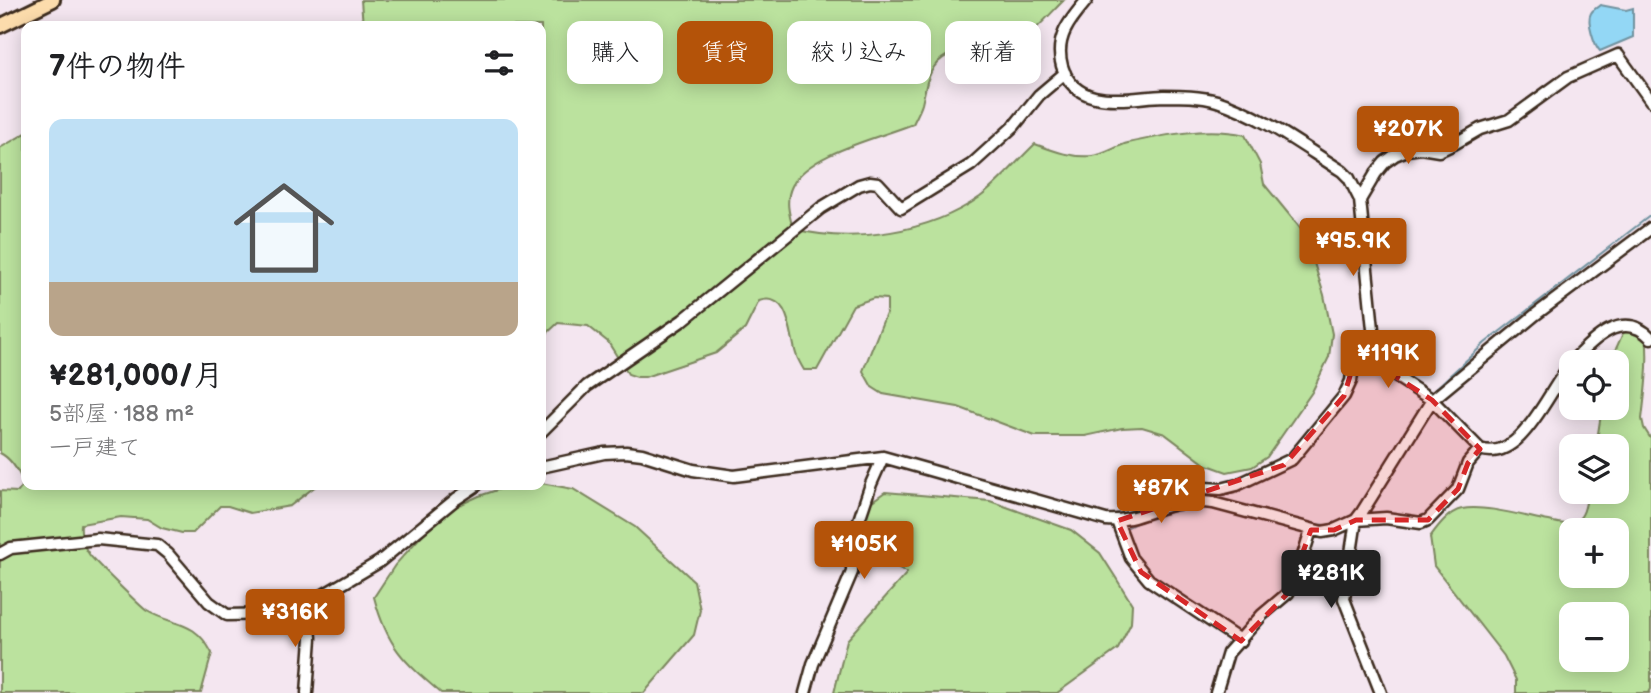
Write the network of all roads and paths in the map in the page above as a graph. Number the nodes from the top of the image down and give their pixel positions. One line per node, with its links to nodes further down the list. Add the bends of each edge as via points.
1 (53, 0): 3 (main road)
2 (1087, 0): 4 (street, via 1060,41)
3 (0, 26)
4 (1065, 73): 6 (street, via 1078,89 1097,98 1181,96 1239,108 1342,171); 13 (street, via 971,165 901,208 878,183 870,182 821,208 683,320 587,386)
5 (1651, 101): 6 (street, via 1618,55 1568,77 1509,120 1480,129 1439,151 1421,148 1395,155 1376,173)
6 (1360, 200): 9 (street)
7 (1651, 228): 12 (street)
8 (1651, 338): 10 (street, via 1636,327 1607,330)
9 (1377, 350): 12 (street, via 1386,368); 18 (street, via 1353,366 1344,396 1292,459 1237,485 1205,488)
10 (1586, 350)
11 (1559, 380): 14 (street, via 1517,440 1502,450)
12 (1432, 400): 14 (street); 19 (street)
13 (546, 427)
14 (1480, 449): 19 (street, via 1468,463 1458,489 1428,520)
15 (883, 457): 16 (street, via 734,476 626,452); 20 (street); 26 (street, via 852,541 852,572)
16 (546, 466)
17 (470, 490): 23 (street, via 379,562)
18 (1195, 496): 20 (street); 21 (street)
19 (1356, 520): 21 (street, via 1334,530); 28 (street, via 1344,599)
20 (1118, 521): 24 (street, via 1131,558 1149,580)
21 (1311, 530): 24 (street, via 1288,593)
22 (0, 554): 23 (street, via 10,548 98,539 157,545 209,602 227,615 282,614)
23 (308, 604): 25 (street)
24 (1241, 640): 27 (street, via 1228,653)
25 (307, 693)
26 (805, 693)
27 (1216, 693)
28 (1381, 693)

